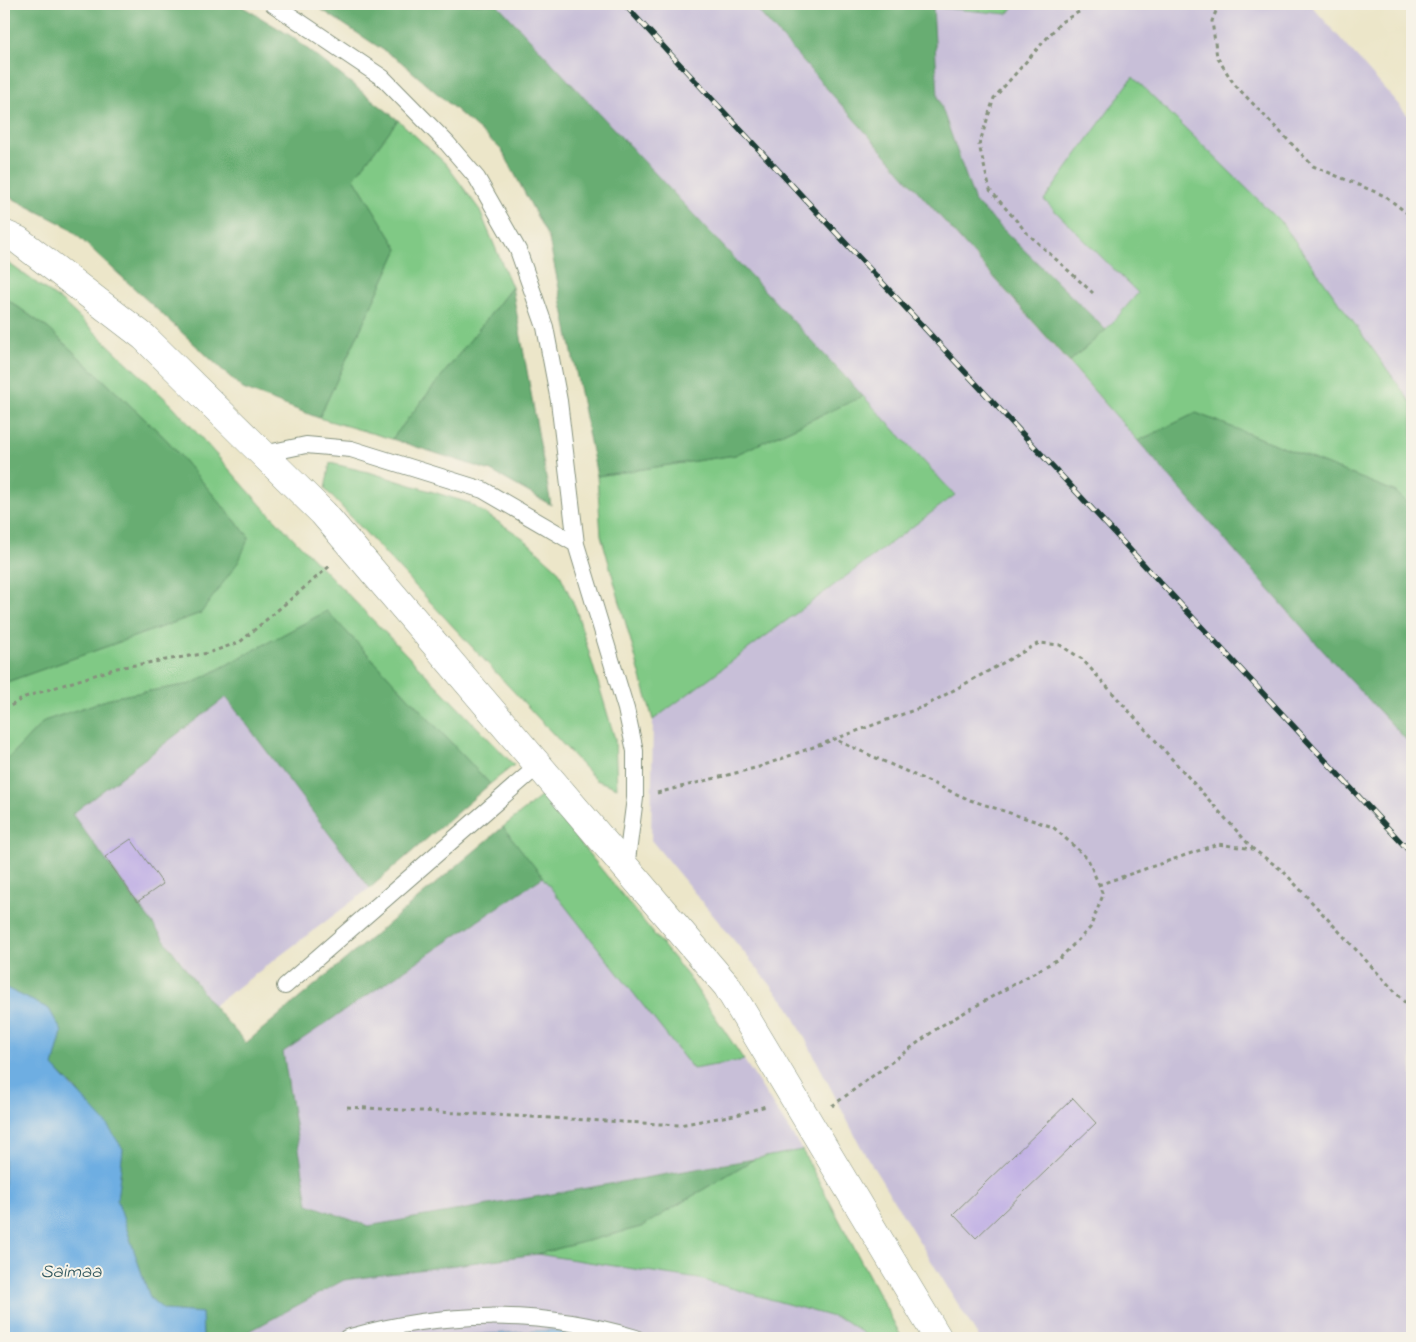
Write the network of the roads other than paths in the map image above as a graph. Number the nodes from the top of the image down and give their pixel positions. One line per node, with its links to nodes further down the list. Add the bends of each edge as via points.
1 (273, 4): 4 (lane, via 382,78 415,110 477,178 518,250 545,327 559,401)
2 (4, 234): 3 (street, via 18,240 144,337)
3 (263, 454): 4 (lane, via 306,445 351,449 483,490); 5 (street, via 323,513)
4 (576, 544): 6 (lane, via 626,709 635,751 635,798)
5 (538, 766): 6 (street); 7 (lane)
6 (626, 868): 10 (street, via 728,986)
7 (285, 986)
8 (347, 1338): 9 (lane, via 434,1319 498,1316 559,1320)
9 (636, 1338)
10 (938, 1338)

